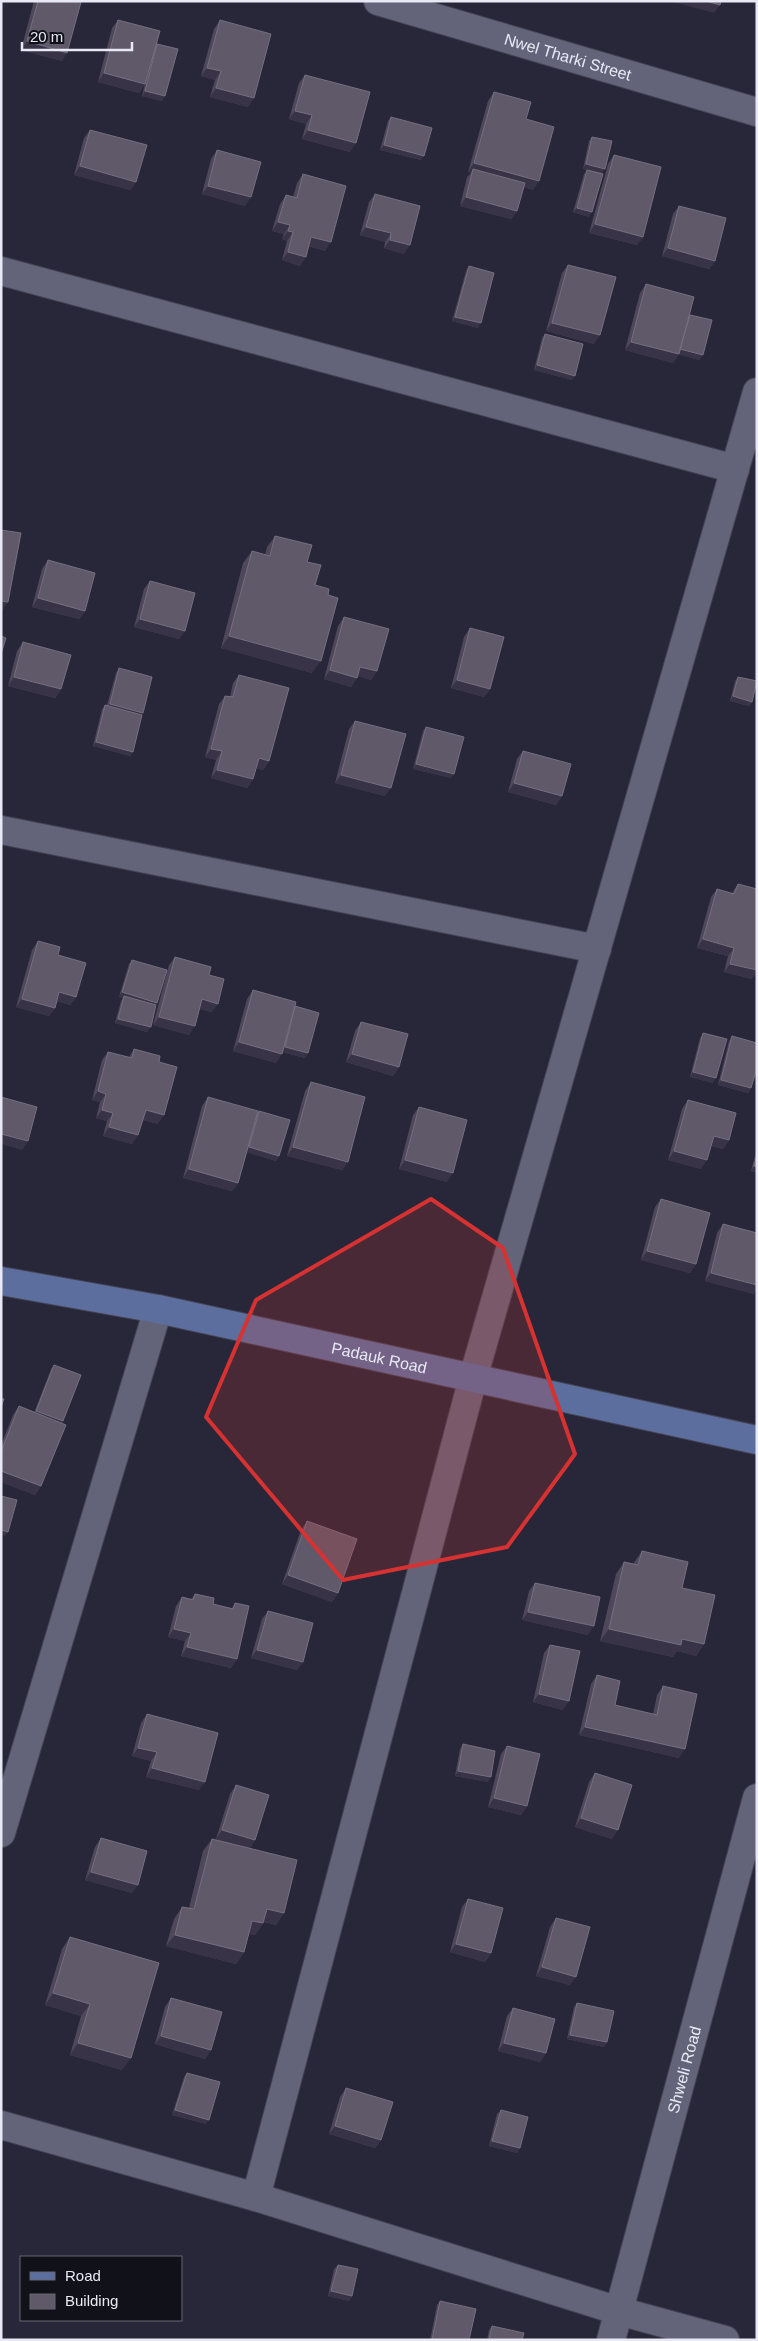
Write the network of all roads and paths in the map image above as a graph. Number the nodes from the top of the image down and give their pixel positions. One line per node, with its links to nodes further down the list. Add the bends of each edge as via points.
1 (378, 1): 2 (street, Nwel Tharki Street)
2 (757, 112)
3 (1, 272): 5 (street)
4 (757, 392): 5 (street)
5 (735, 469): 7 (street)
6 (1, 830): 7 (street)
7 (597, 949): 10 (street)
8 (1, 1281): 9 (street, Padauk Road)
9 (158, 1309): 10 (street, Padauk Road); 13 (street)
10 (473, 1378): 11 (street, Padauk Road); 15 (street)
11 (757, 1440)
12 (757, 1798): 16 (street, Shweli Road)
13 (1, 1833)
14 (1, 2124): 15 (street)
15 (256, 2197): 16 (street)
16 (619, 2311): 17 (street, Shweli Road); 18 (street)
17 (611, 2340)
18 (725, 2340)

